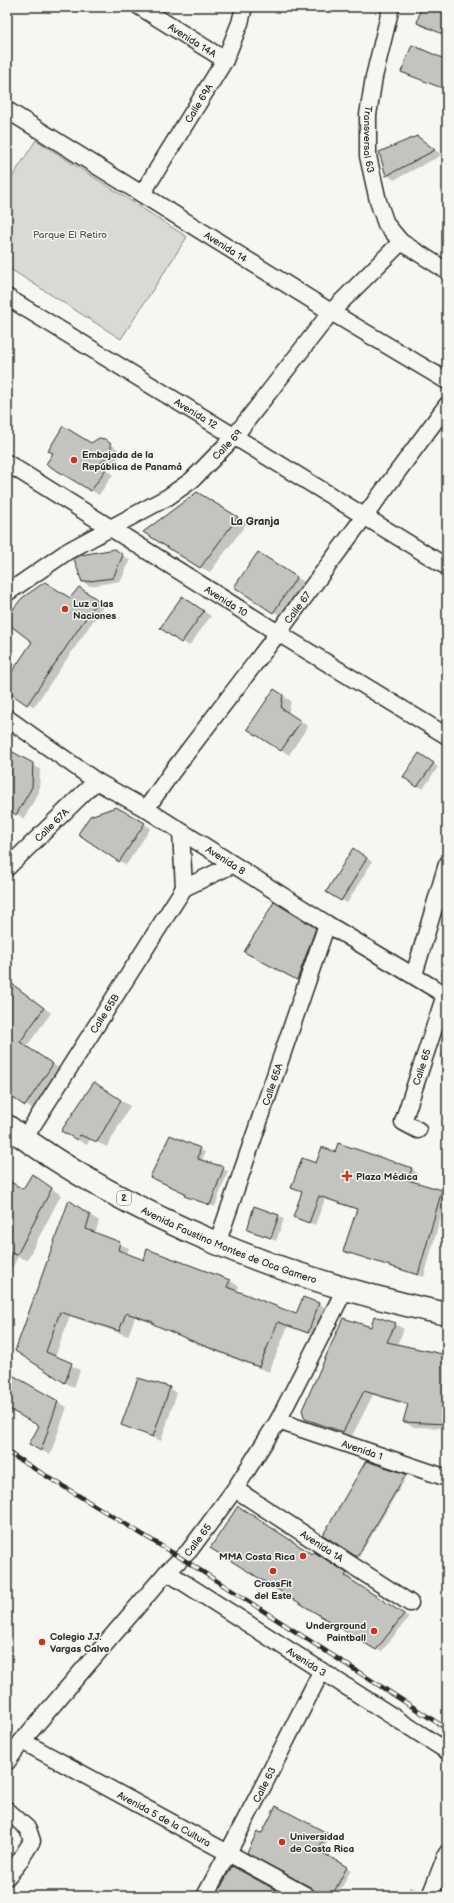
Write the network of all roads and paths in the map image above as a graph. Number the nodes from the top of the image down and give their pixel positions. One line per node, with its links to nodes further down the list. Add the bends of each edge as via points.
1 (140, 7): 4 (street, Avenida 14A)
2 (244, 7): 4 (street, Calle 69A)
3 (391, 7): 7 (street, Transversal 63, via 368,115 368,156 386,224)
4 (225, 60): 6 (street, Calle 69A)
5 (7, 110): 6 (street, Avenida 14)
6 (142, 194): 10 (street, Avenida 14)
7 (401, 242): 8 (street); 10 (street, Calle 69)
8 (447, 271)
9 (7, 297): 13 (street, Avenida 12)
10 (331, 312): 11 (street, Avenida 14); 13 (street, Calle 69)
11 (447, 381)
12 (447, 405): 15 (street, Calle 67)
13 (234, 437): 15 (street, Avenida 12); 16 (street, Calle 69, via 192,480 168,497)
14 (7, 463): 16 (street, Avenida 10)
15 (364, 516): 17 (street, Avenida 12); 19 (street, Calle 67)
16 (112, 528): 18 (street, Calle 69, via 68,551); 19 (street, Avenida 10)
17 (447, 567)
18 (7, 594)
19 (278, 633): 21 (street, Avenida 10); 23 (street, Calle 67)
20 (7, 718): 22 (street, Avenida 8)
21 (447, 736)
22 (96, 780): 23 (street, Avenida 8); 27 (street, Calle 67A)
23 (146, 809): 24 (street, Avenida 8)
24 (181, 832): 26 (street, Avenida 8); 28 (street)
25 (447, 864): 30 (street)
26 (232, 865): 28 (street); 29 (street, Avenida 8)
27 (7, 868)
28 (184, 888): 33 (street, Calle 65B)
29 (327, 924): 30 (street, Avenida 8); 34 (street, Calle 65A)
30 (414, 975): 31 (street, Avenida 8)
31 (446, 996): 32 (street, Calle 65, via 403,1122)
32 (418, 1130)
33 (16, 1132): 34 (highway, Avenida Faustino Montes de Oca Gamero / 2, via 77,1173)
34 (217, 1244): 35 (highway, Avenida Faustino Montes de Oca Gamero / 2, via 287,1271)
35 (345, 1289): 36 (highway, Avenida Faustino Montes de Oca Gamero / 2); 37 (street, Calle 65)
36 (447, 1314)
37 (278, 1420): 38 (street, Avenida 1); 39 (street, Calle 65)
38 (447, 1478)
39 (235, 1489): 40 (street, Calle 65, via 189,1551); 41 (street, Avenida 1A)
40 (167, 1572): 42 (street, Avenida 3); 43 (street, Calle 65)
41 (410, 1603)
42 (322, 1672): 44 (street, Avenida 3); 48 (street, Calle 63)
43 (22, 1741): 45 (street, Calle 65); 48 (street, Avenida 5 de la Cultura)
44 (447, 1751)
45 (7, 1762)
46 (7, 1810): 49 (street, via 28,1829 32,1841)
47 (447, 1852): 52 (street)
48 (228, 1853): 50 (street, Calle 63); 51 (street, Avenida 5 de la Cultura)
49 (7, 1877)
50 (204, 1896)
51 (307, 1896)
52 (430, 1896)

